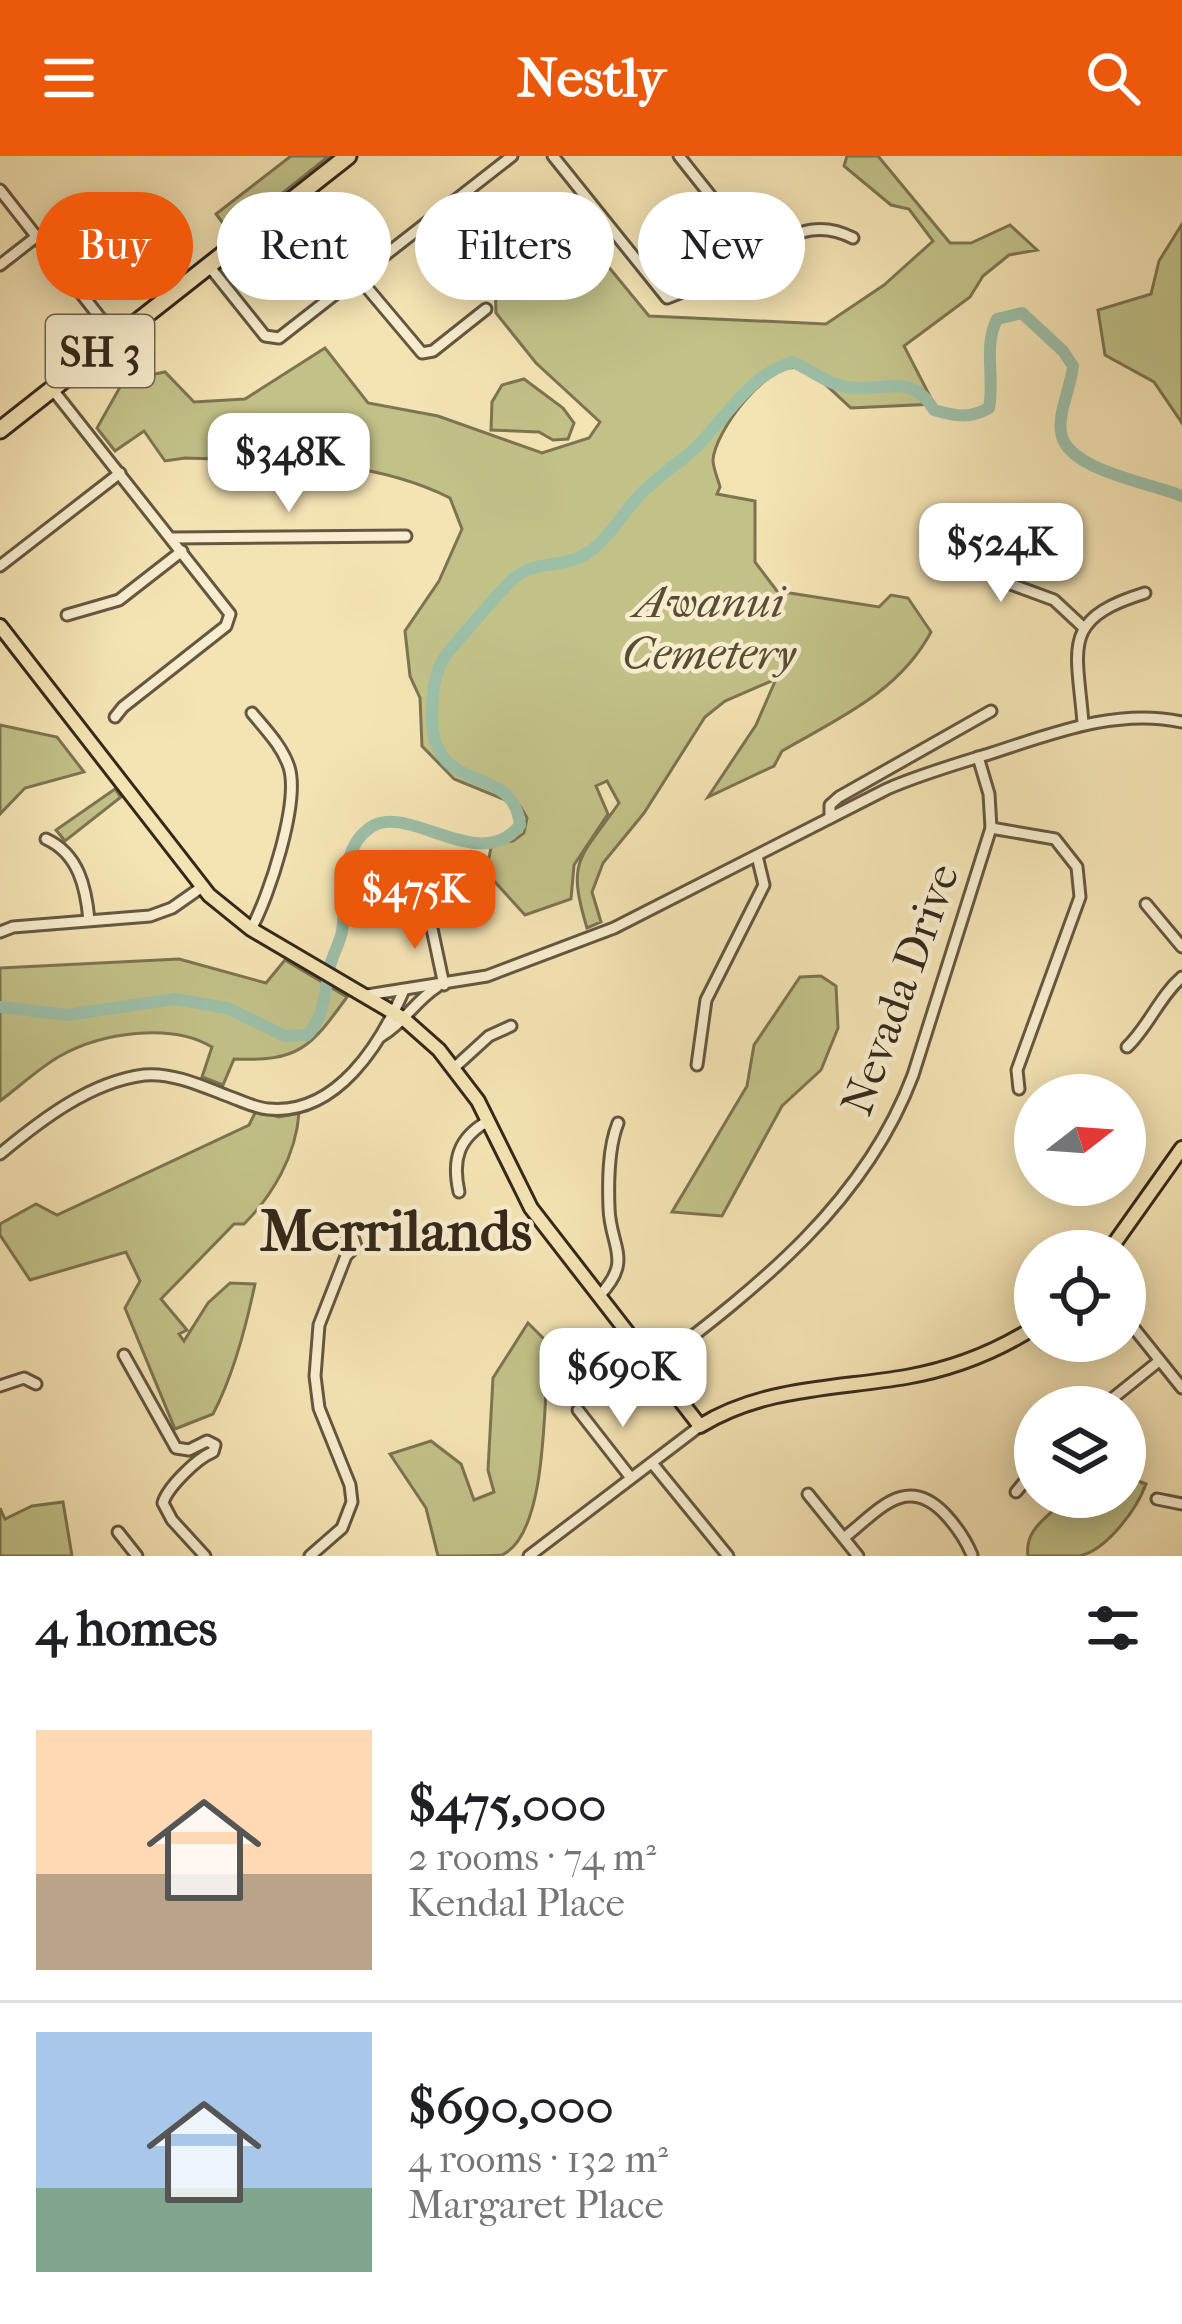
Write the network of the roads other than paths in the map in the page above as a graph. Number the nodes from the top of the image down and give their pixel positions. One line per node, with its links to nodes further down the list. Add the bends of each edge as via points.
1 (348, 156): 11 (highway, SH 3)
2 (512, 156): 8 (street)
3 (553, 156): 9 (street)
4 (679, 156): 7 (street, via 734,224 775,253 815,229)
5 (0, 190): 6 (street)
6 (36, 237): 10 (street)
7 (853, 238)
8 (391, 251)
9 (638, 262)
10 (0, 265)
11 (209, 266): 12 (street); 18 (highway, SH 3)
12 (217, 276)
13 (86, 300): 18 (street)
14 (236, 300): 15 (street, via 274,340)
15 (327, 300)
16 (377, 300): 17 (street, via 422,353)
17 (486, 309)
18 (116, 338): 19 (highway, SH 3)
19 (53, 390): 20 (highway, SH 3); 21 (street)
20 (0, 430)
21 (120, 472): 24 (street); 26 (street)
22 (406, 536): 24 (street)
23 (946, 537): 30 (street, via 971,544 1008,583 1054,600)
24 (172, 538): 25 (street)
25 (182, 551): 28 (street, via 119,600); 33 (street, via 231,619)
26 (0, 566)
27 (1145, 593): 30 (street, via 1100,610)
28 (68, 615)
29 (0, 626): 41 (main road)
30 (1083, 627): 35 (street)
31 (991, 711): 37 (street, via 839,797)
32 (252, 713): 45 (street, via 279,746 292,784 269,895)
33 (115, 718)
34 (1182, 722): 35 (street)
35 (1083, 724): 36 (street)
36 (978, 757): 37 (street); 38 (street, Nevada Drive)
37 (830, 818): 40 (street)
38 (991, 828): 57 (street, via 1055,839 1081,877); 70 (street, Nevada Drive, via 913,1075 867,1166 808,1240)
39 (46, 839): 44 (street, via 79,871)
40 (757, 856): 49 (street, via 614,928); 55 (street, via 764,885 706,1000)
41 (202, 887): 44 (street, via 159,914); 45 (main road)
42 (413, 901): 49 (street, via 431,924)
43 (1146, 904): 47 (street)
44 (89, 920): 46 (street)
45 (251, 928): 51 (main road)
46 (0, 932)
47 (1182, 947)
48 (1182, 977): 54 (street)
49 (441, 986): 50 (street); 52 (street)
50 (404, 990): 51 (street); 52 (street)
51 (363, 996): 52 (main road)
52 (398, 1015): 56 (main road); 61 (street, via 345,1081 292,1108 266,1109 146,1075 80,1097)
53 (511, 1026): 56 (street)
54 (1127, 1047)
55 (697, 1065)
56 (455, 1067): 58 (main road)
57 (1017, 1074)
58 (488, 1121): 62 (street, via 460,1147); 65 (main road, via 531,1208)
59 (618, 1124): 65 (street, via 609,1207 619,1260)
60 (1182, 1148): 63 (main road)
61 (0, 1154)
62 (459, 1192)
63 (1123, 1230)
64 (346, 1256): 87 (street, via 319,1325 315,1376 352,1502 342,1528)
65 (599, 1296): 70 (main road)
66 (1014, 1339): 76 (main road, via 905,1377 796,1390)
67 (1146, 1344): 69 (street)
68 (124, 1355): 86 (street, via 176,1448 215,1445 164,1503)
69 (1159, 1361): 73 (street); 74 (street)
70 (654, 1366): 76 (main road)
71 (36, 1384): 72 (street, via 24,1378)
72 (0, 1386)
73 (1128, 1386)
74 (1182, 1388)
75 (578, 1410): 78 (street)
76 (700, 1426): 77 (street)
77 (652, 1462): 78 (street); 89 (street)
78 (632, 1478): 88 (street)
79 (808, 1494): 83 (street)
80 (1157, 1499): 81 (street)
81 (1182, 1504)
82 (118, 1532): 85 (street)
83 (845, 1537): 84 (street, via 896,1498 919,1496 964,1536); 90 (street)
84 (972, 1555)
85 (136, 1556)
86 (205, 1556)
87 (310, 1556)
88 (530, 1556)
89 (728, 1556)
90 (858, 1556)

